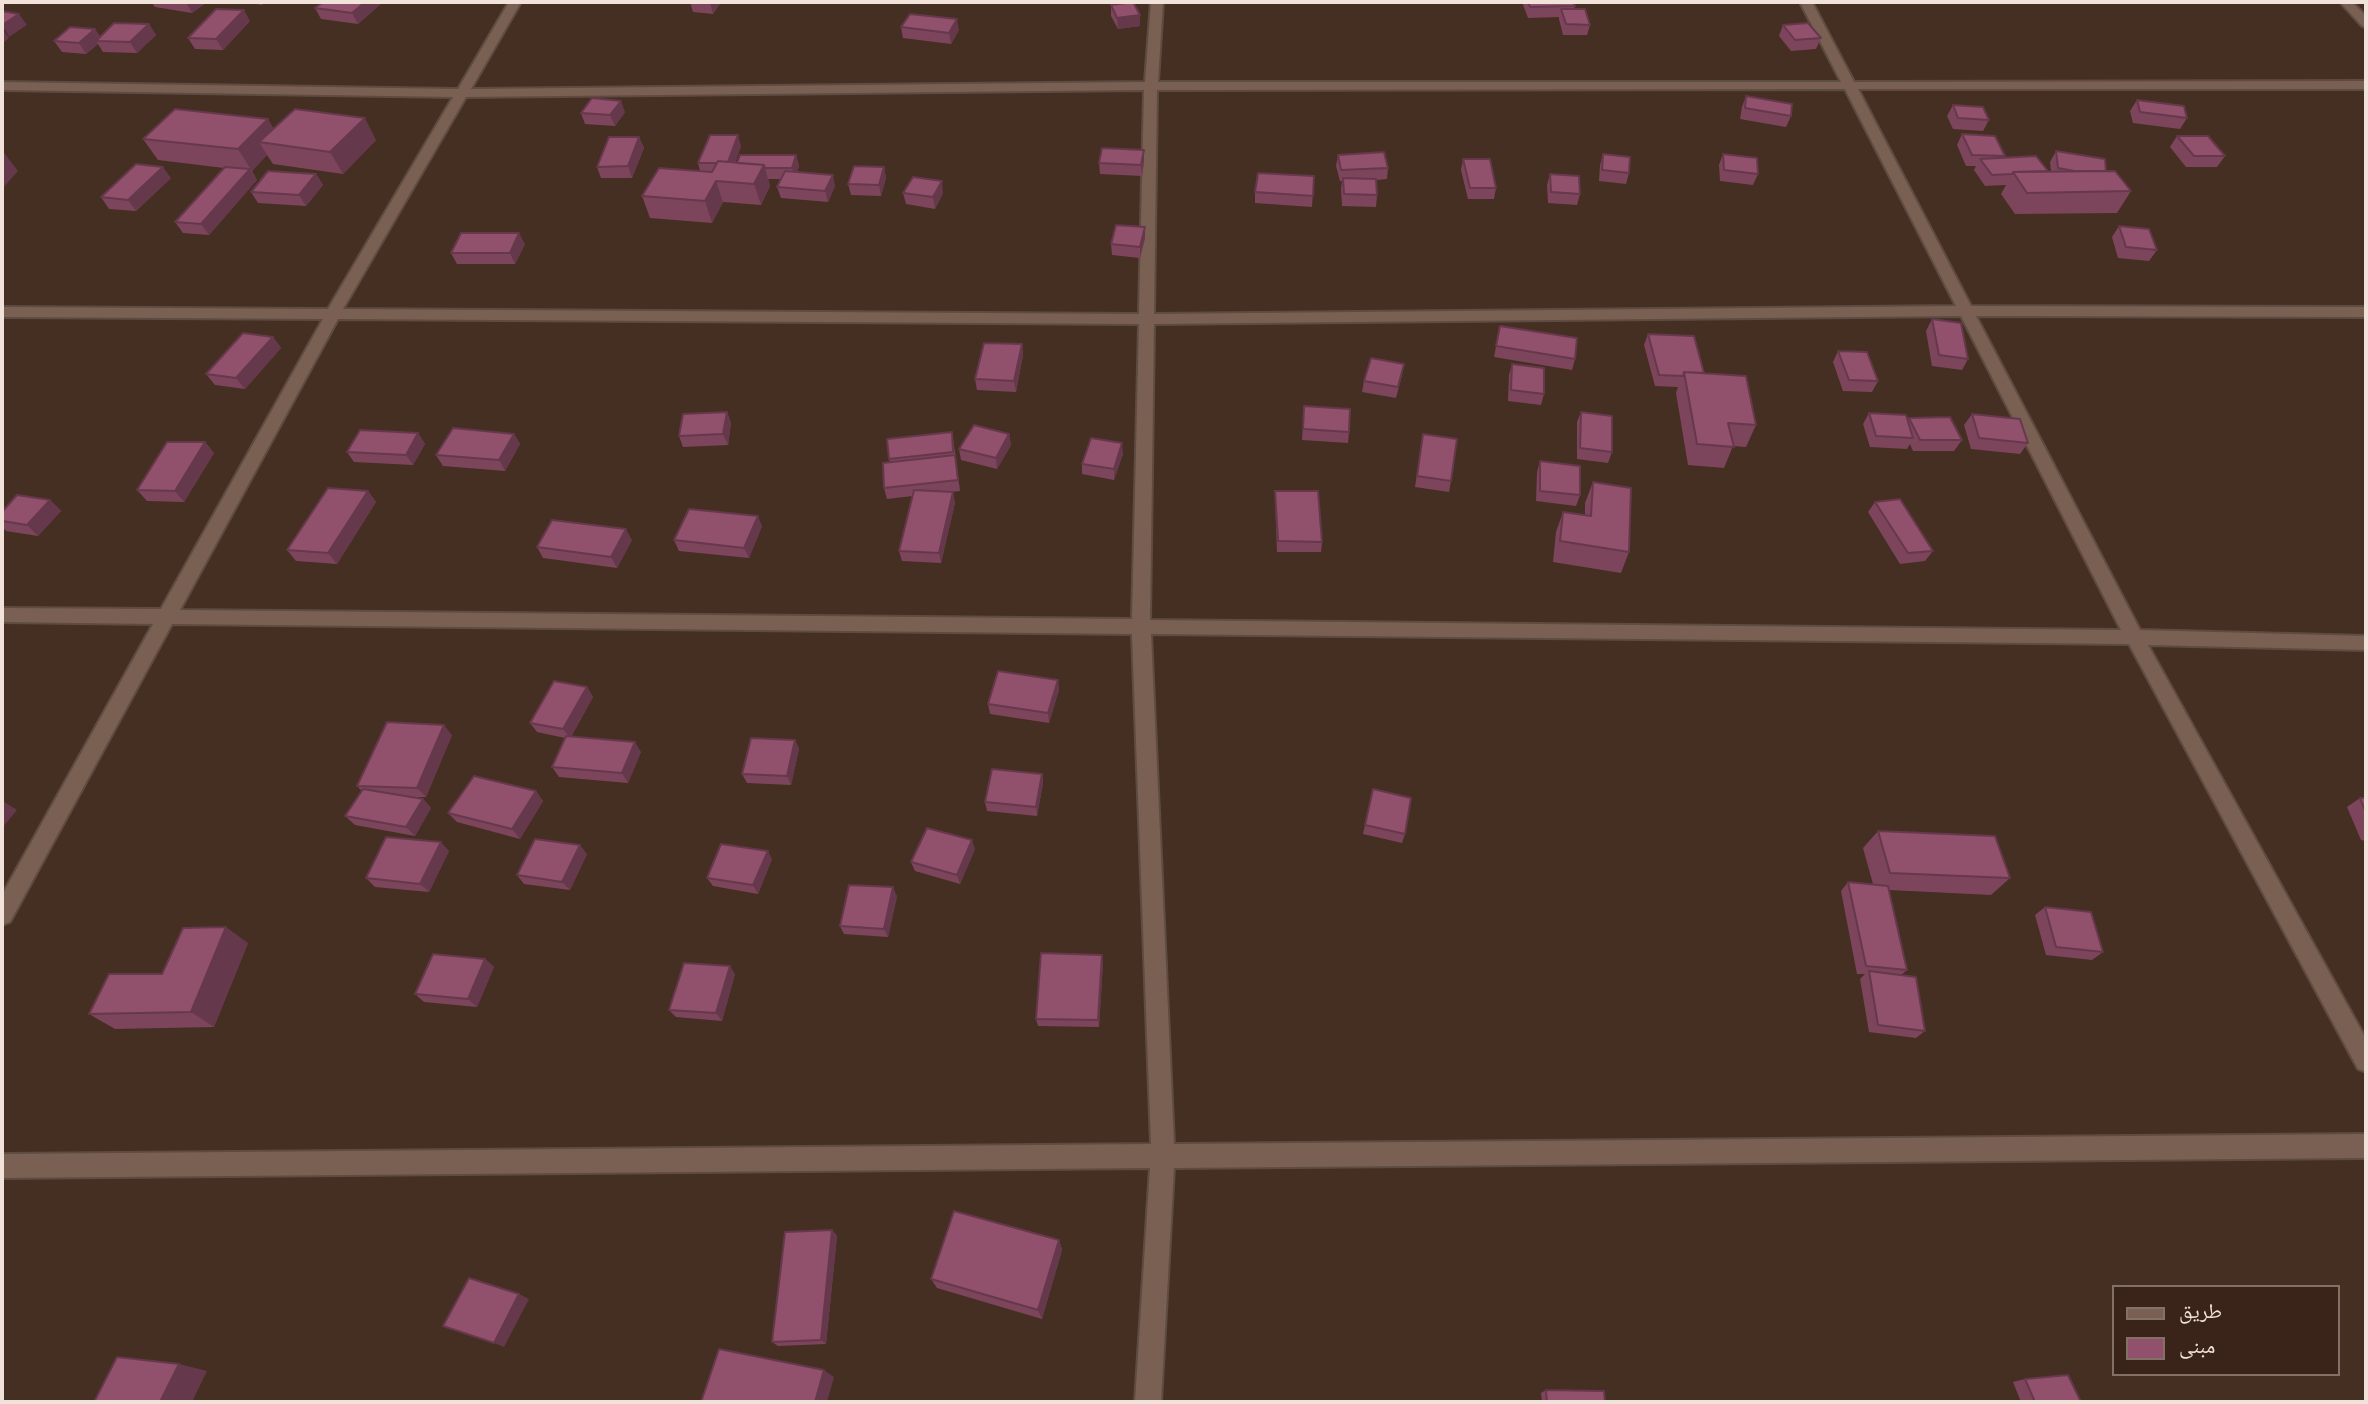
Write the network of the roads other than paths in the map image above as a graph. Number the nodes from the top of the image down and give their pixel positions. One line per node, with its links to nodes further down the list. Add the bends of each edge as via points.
1 (515, 2): 10 (street)
2 (1157, 2): 9 (street)
3 (1806, 2): 6 (street)
4 (2346, 2): 5 (street)
5 (2366, 23)
6 (1849, 85): 7 (street); 9 (street); 11 (street)
7 (2366, 85)
8 (2, 86): 10 (street)
9 (1151, 86): 10 (street); 15 (street)
10 (462, 93): 14 (street)
11 (1966, 311): 13 (street); 15 (street); 19 (street)
12 (2, 312): 14 (street)
13 (2366, 312)
14 (332, 314): 15 (street); 17 (street)
15 (1146, 319): 18 (street)
16 (2, 615): 17 (street)
17 (166, 615): 18 (street); 21 (street)
18 (1141, 625): 19 (street); 24 (street)
19 (2134, 637): 20 (street); 22 (street)
20 (2366, 643)
21 (2, 915)
22 (2366, 1061)
23 (2366, 1146): 24 (street)
24 (1163, 1158): 25 (street); 26 (street)
25 (2, 1166)
26 (1148, 1402)

